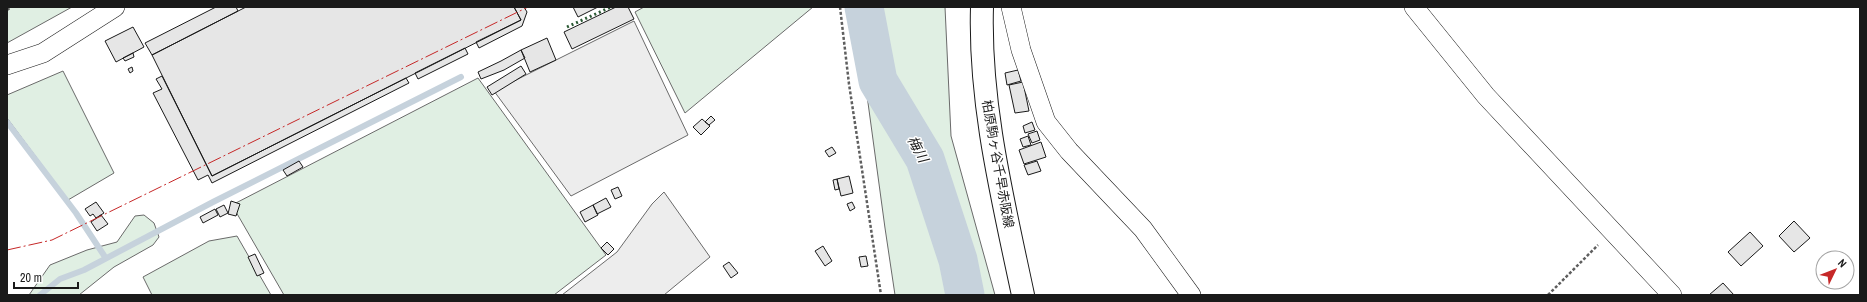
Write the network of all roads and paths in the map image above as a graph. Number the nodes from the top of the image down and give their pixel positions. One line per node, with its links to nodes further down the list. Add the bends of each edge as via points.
1 (11, 7): 7 (path)
2 (115, 7): 8 (street, via 43,53)
3 (840, 7): 10 (path, via 848,84)
4 (982, 7): 11 (main road, 柏原駒ヶ谷千早赤阪線, via 984,64 993,152)
5 (1011, 7): 12 (street, via 1021,50 1046,122 1069,151 1143,229)
6 (1414, 7): 9 (street, via 1486,96)
7 (7, 10)
8 (7, 65)
9 (1612, 231): 13 (path); 14 (street)
10 (881, 295)
11 (1023, 295)
12 (1191, 295)
13 (1548, 295)
14 (1672, 295)

